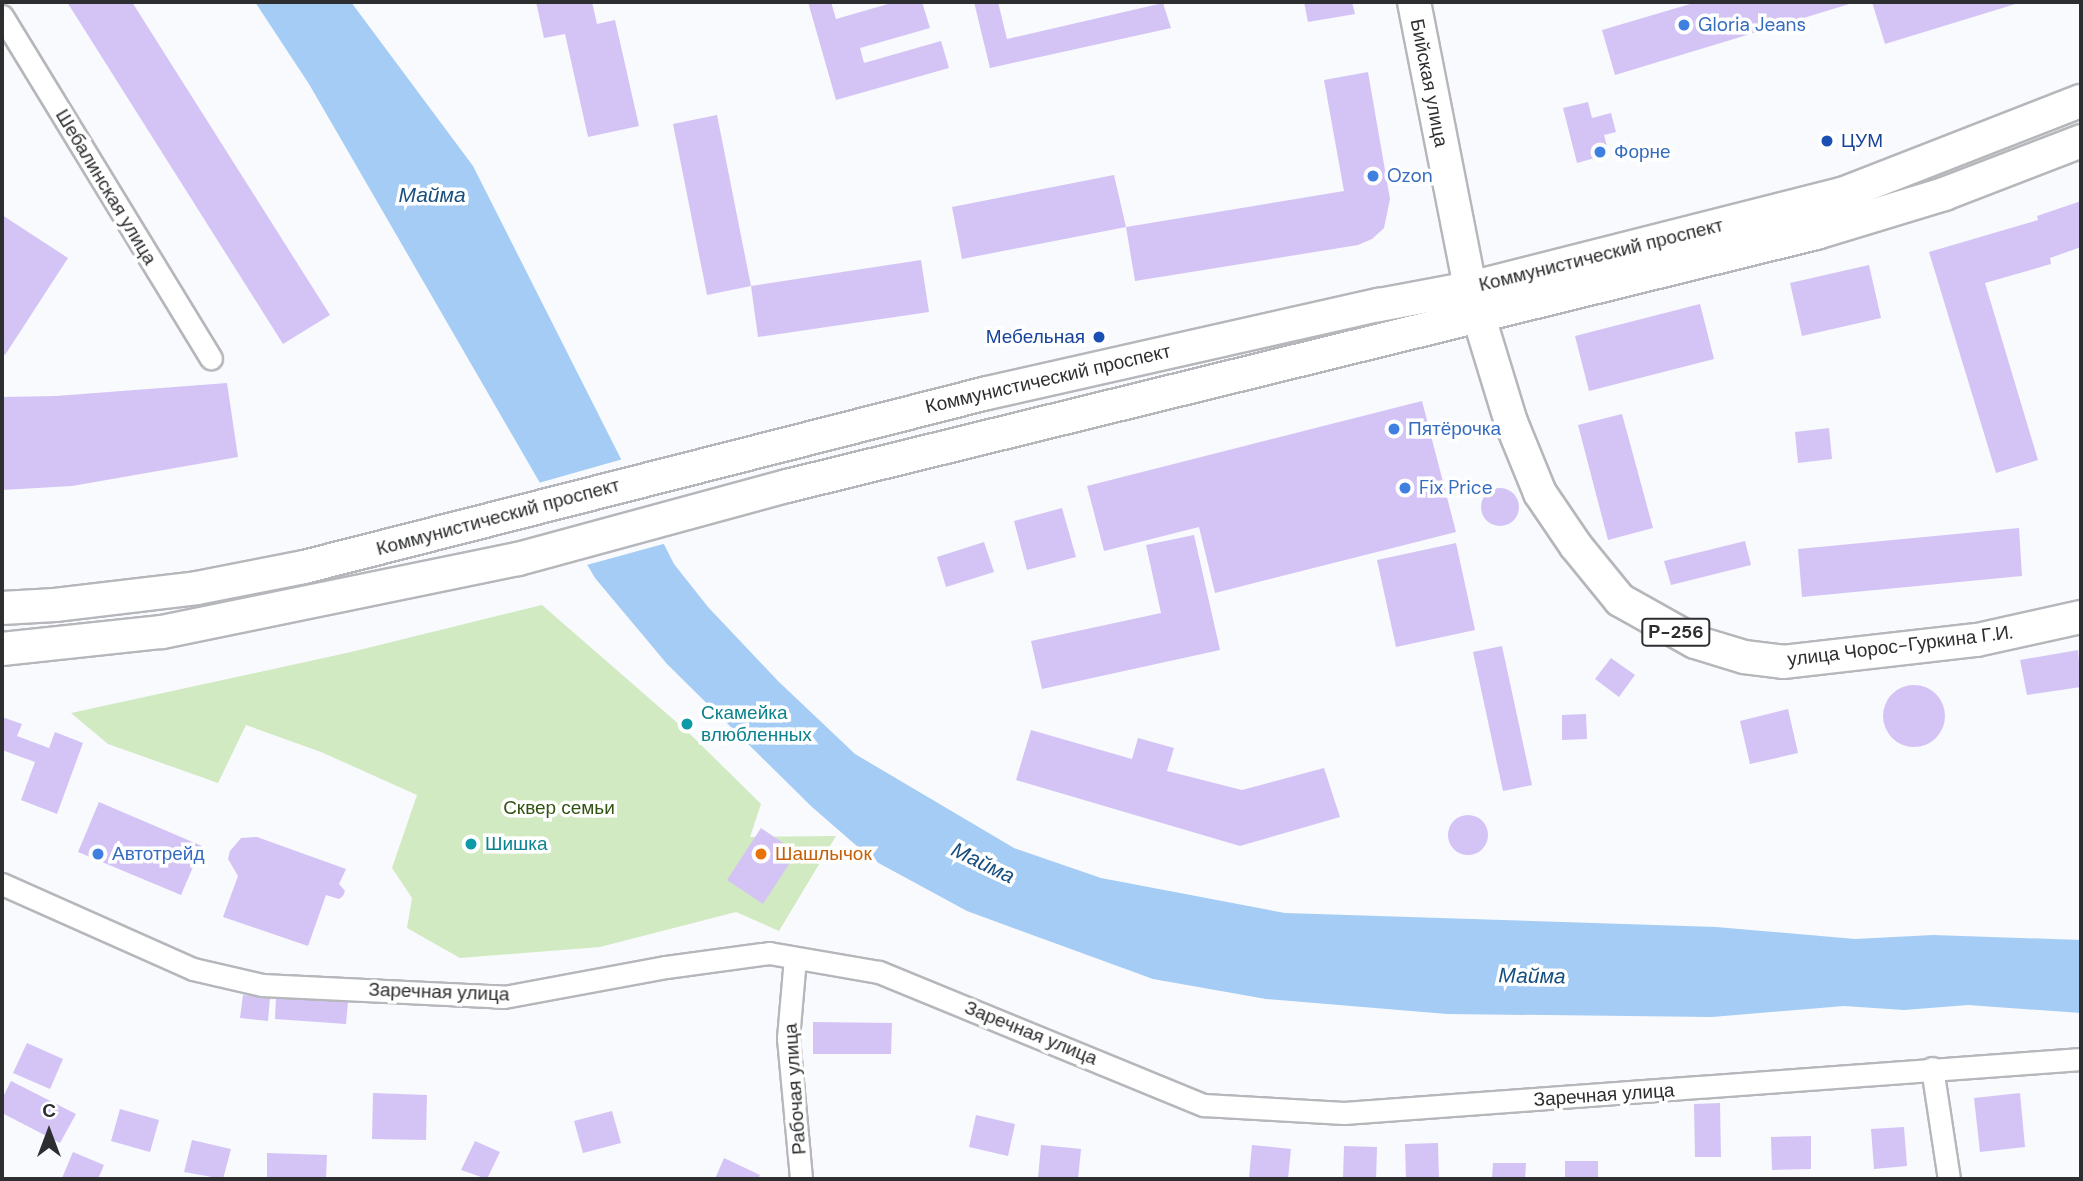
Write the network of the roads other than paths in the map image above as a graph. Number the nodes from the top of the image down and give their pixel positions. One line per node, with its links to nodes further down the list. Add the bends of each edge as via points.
1 (1413, 2): 6 (main road, Бийская улица / Р-256)
2 (1434, 2): 6 (main road, Бийская улица / Р-256)
3 (2, 16): 7 (street, Шебалинская улица)
4 (2081, 101): 6 (main road, Коммунистический проспект, via 1842,194)
5 (2081, 141): 6 (main road, Коммунистический проспект, via 1944,194 1816,233)
6 (1483, 299): 8 (main road, улица Чорос-Гуркина Г.И. / Р-256, via 1557,491 1625,584 1699,626 1746,642 1790,645 1974,622); 9 (main road, Коммунистический проспект, via 1108,364 304,567 211,586 55,606); 10 (main road, улица Чорос-Гуркина Г.И. / Р-256, via 1511,422 1540,493 1620,600 1668,628 1722,651 1762,661 1796,662 1977,640); 11 (main road, Коммунистический проспект, via 518,559 162,632)
7 (211, 358)
8 (2081, 598)
9 (2, 608)
10 (2081, 617)
11 (2, 649)
12 (2, 884): 13 (street, Заречная улица, via 193,970 262,985 504,997 679,965 769,953)
13 (795, 958): 15 (street, Заречная улица, via 879,972 1204,1105 1345,1113); 16 (street, Рабочая улица, via 788,1038)
14 (2081, 1059): 15 (street, Заречная улица)
15 (1932, 1068): 17 (street)
16 (801, 1179)
17 (1949, 1179)

